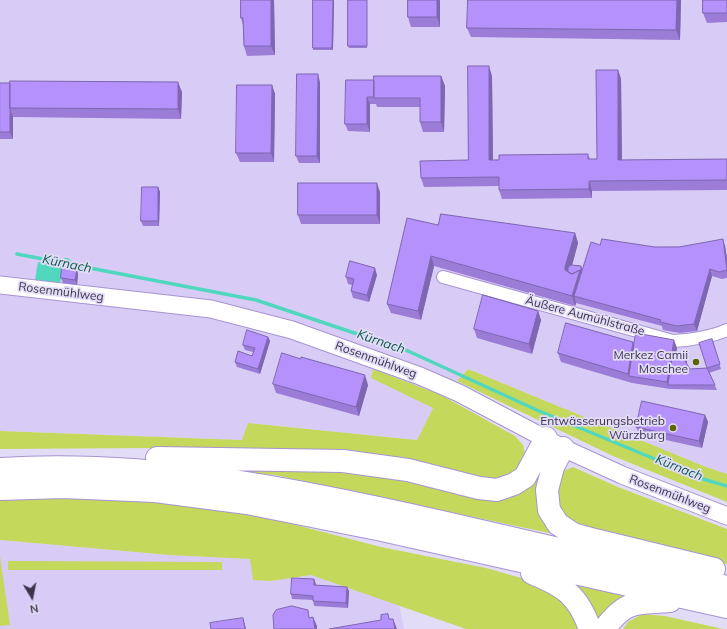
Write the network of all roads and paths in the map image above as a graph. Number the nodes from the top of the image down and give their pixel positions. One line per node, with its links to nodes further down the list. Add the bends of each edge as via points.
1 (443, 277): 3 (street, Äußere Aumühlstraße, via 673,340 691,340 717,335)
2 (0, 285): 4 (street, Rosenmühlweg, via 211,310 254,319 307,335 420,376 459,393)
3 (727, 330)
4 (555, 443): 5 (highway, via 525,477 497,490 408,470 343,461 141,458); 8 (street, Rosenmühlweg, via 622,476); 10 (highway, via 554,467 548,490 549,510 558,524 573,534)
5 (85, 467): 6 (highway); 11 (highway, via 159,471 254,483 350,501)
6 (0, 469)
7 (0, 489): 9 (highway, via 63,487 156,491 215,498 287,510)
8 (727, 516)
9 (512, 559): 12 (highway); 14 (highway, via 520,568 556,583 570,594 581,608)
10 (727, 573)
11 (727, 587)
12 (696, 600): 13 (highway); 15 (highway, via 631,604 617,613)
13 (727, 607)
14 (590, 629)
15 (604, 629)

